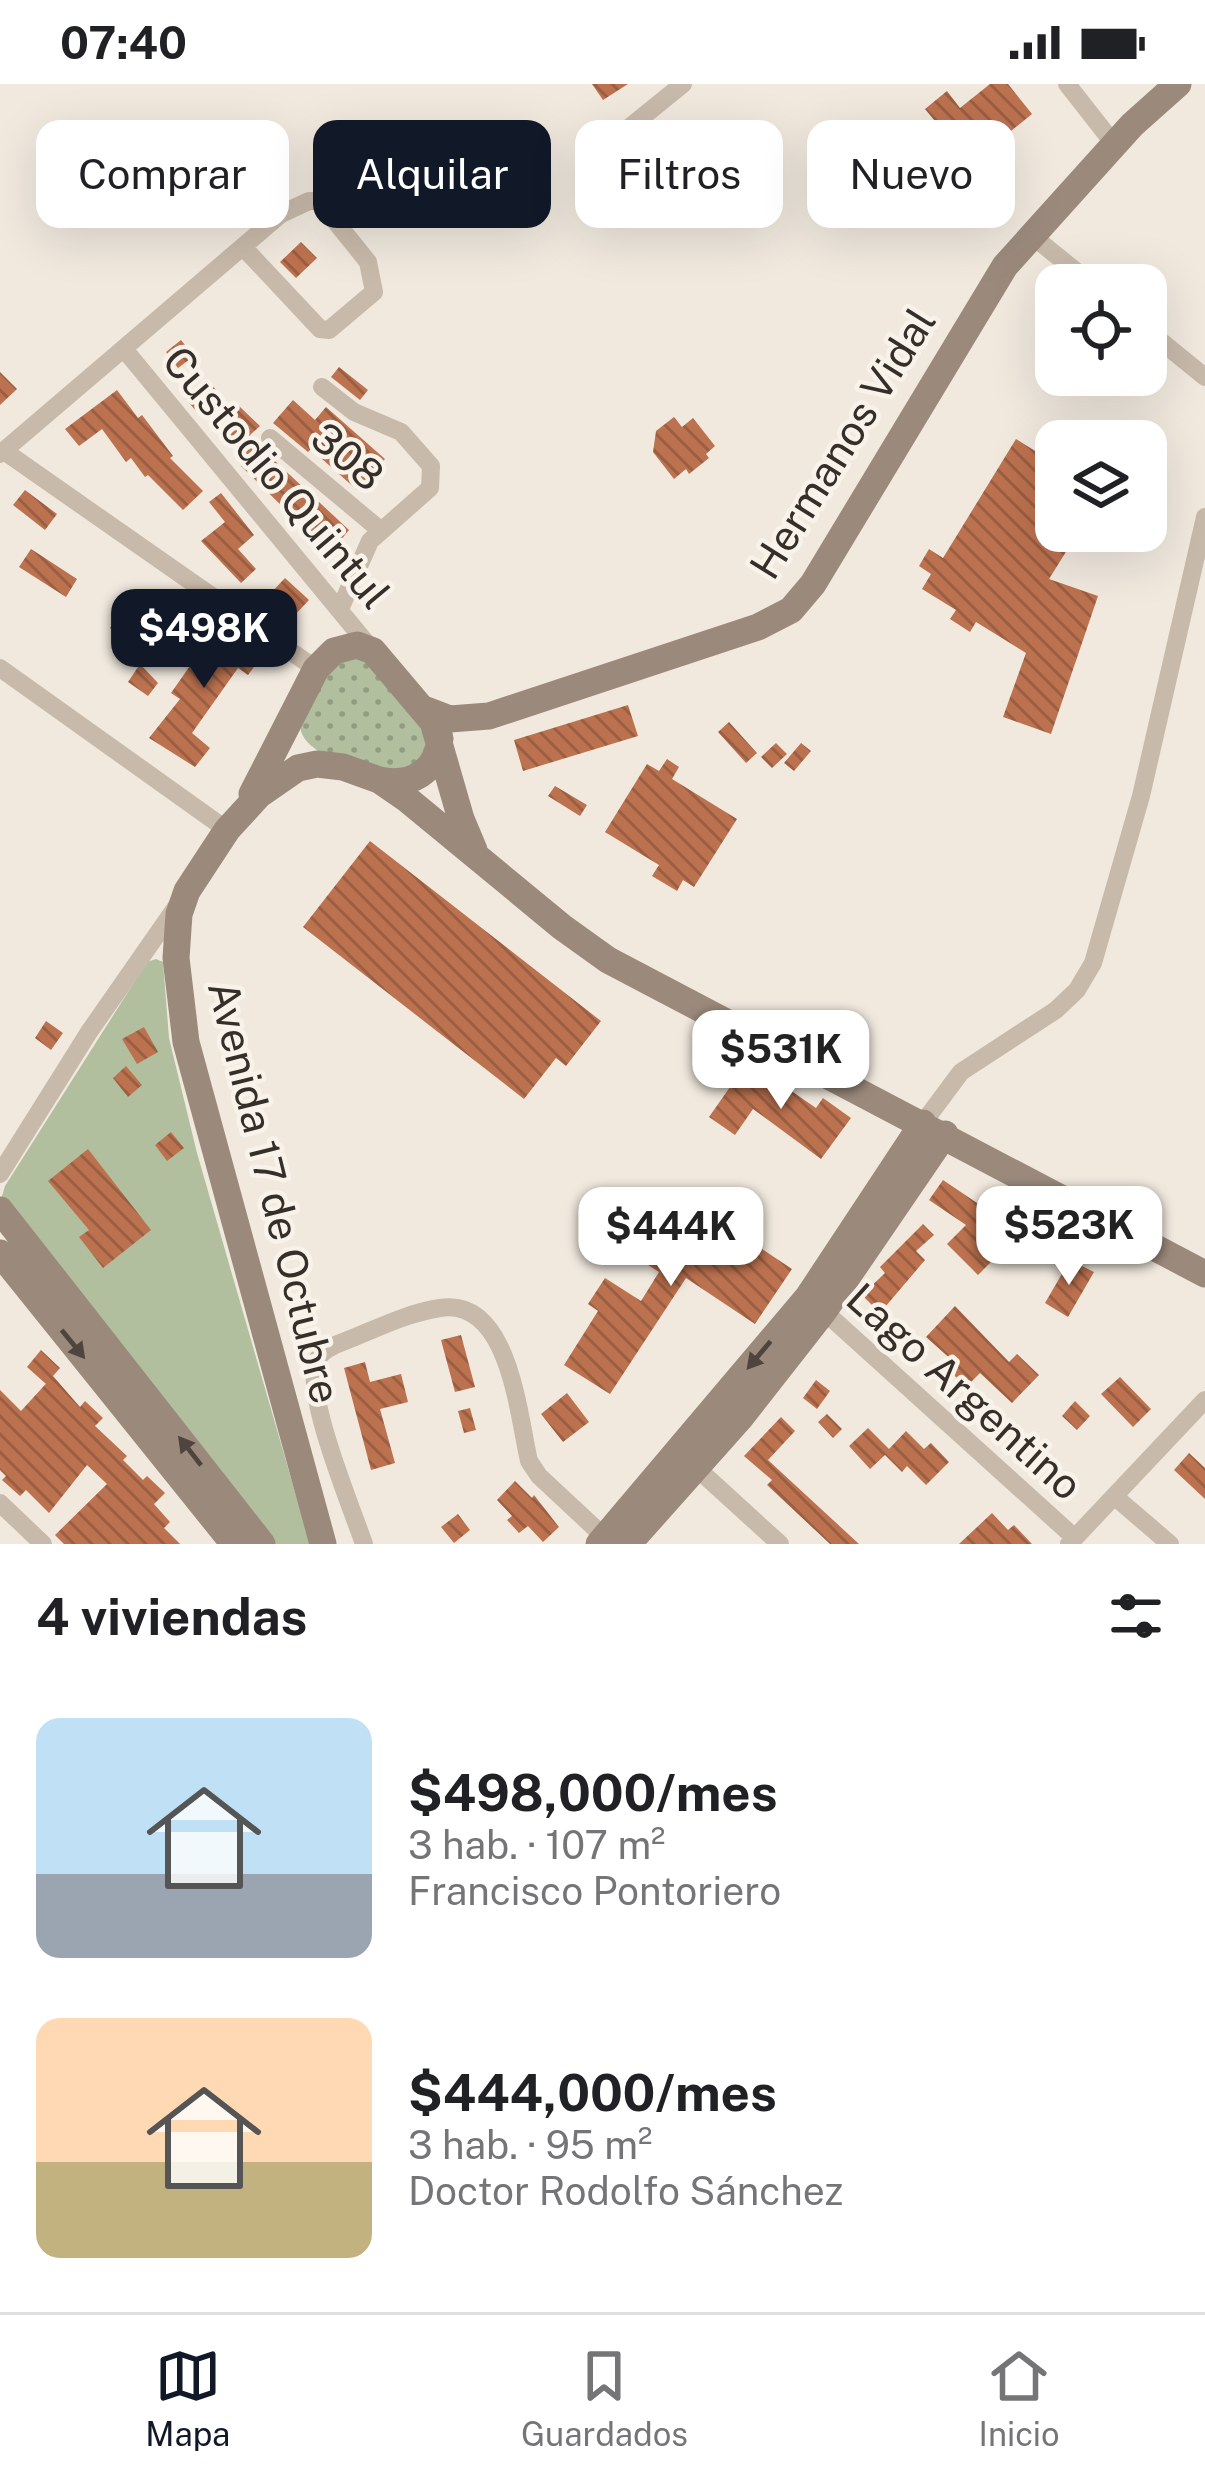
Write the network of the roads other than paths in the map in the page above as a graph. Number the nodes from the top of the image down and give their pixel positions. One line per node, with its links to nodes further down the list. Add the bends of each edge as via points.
1 (682, 84): 4 (street)
2 (1067, 84): 5 (street)
3 (1178, 84): 5 (main road, Hermanos Vidal)
4 (638, 120)
5 (1114, 144): 6 (main road, Hermanos Vidal)
6 (1030, 234): 8 (street); 23 (main road, Hermanos Vidal, via 791,610)
7 (243, 247): 7 (street, via 281,214 319,201 368,262 374,292 320,329); 10 (street)
8 (1067, 264)
9 (1167, 346): 11 (street)
10 (124, 349): 14 (street); 17 (street, Custodio Quintul)
11 (1205, 377)
12 (322, 388): 16 (street, via 400,432 431,466 430,488)
13 (270, 438): 16 (street, 308)
14 (2, 453): 20 (street)
15 (1205, 517): 31 (street, via 1142,796 1093,963 1056,1010 961,1072)
16 (379, 529): 17 (street)
17 (340, 610): 18 (street, Custodio Quintul)
18 (373, 651): 20 (main road, via 341,647); 21 (main road)
19 (0, 668): 28 (street)
20 (316, 669): 22 (main road, Avenida 17 de Octubre)
21 (424, 709): 23 (main road, Hermanos Vidal, via 450,718); 24 (main road)
22 (294, 710): 25 (main road, via 298,742); 27 (main road, Avenida 17 de Octubre)
23 (489, 716): 24 (main road, Hermanos Vidal)
24 (439, 750): 26 (main road, via 422,774); 29 (main road)
25 (330, 765): 26 (main road); 27 (main road, Avenida 17 de Octubre, via 298,768)
26 (379, 780): 29 (main road)
27 (247, 805): 28 (main road, Avenida 17 de Octubre)
28 (227, 830): 30 (main road, Avenida 17 de Octubre)
29 (480, 859): 31 (main road, via 608,960)
30 (187, 891): 32 (street); 46 (main road, Avenida 17 de Octubre, via 176,958 186,1042)
31 (934, 1129): 35 (main road); 36 (main road)
32 (0, 1174)
33 (0, 1210): 45 (main road, one-way to 33)
34 (0, 1253): 44 (main road, one-way to 44)
35 (1205, 1274)
36 (816, 1304): 38 (main road); 41 (street, Lago Argentino)
37 (1205, 1400): 39 (street)
38 (687, 1459): 42 (main road); 48 (street)
39 (1114, 1496): 41 (street); 49 (street, Lago Argentino)
40 (0, 1503): 43 (street)
41 (1072, 1541)
42 (611, 1543): 47 (street, via 529,1461 497,1337 457,1307 320,1354 314,1369)
43 (43, 1544)
44 (233, 1544)
45 (262, 1544)
46 (323, 1544)
47 (364, 1544)
48 (780, 1544)
49 (1170, 1544)

